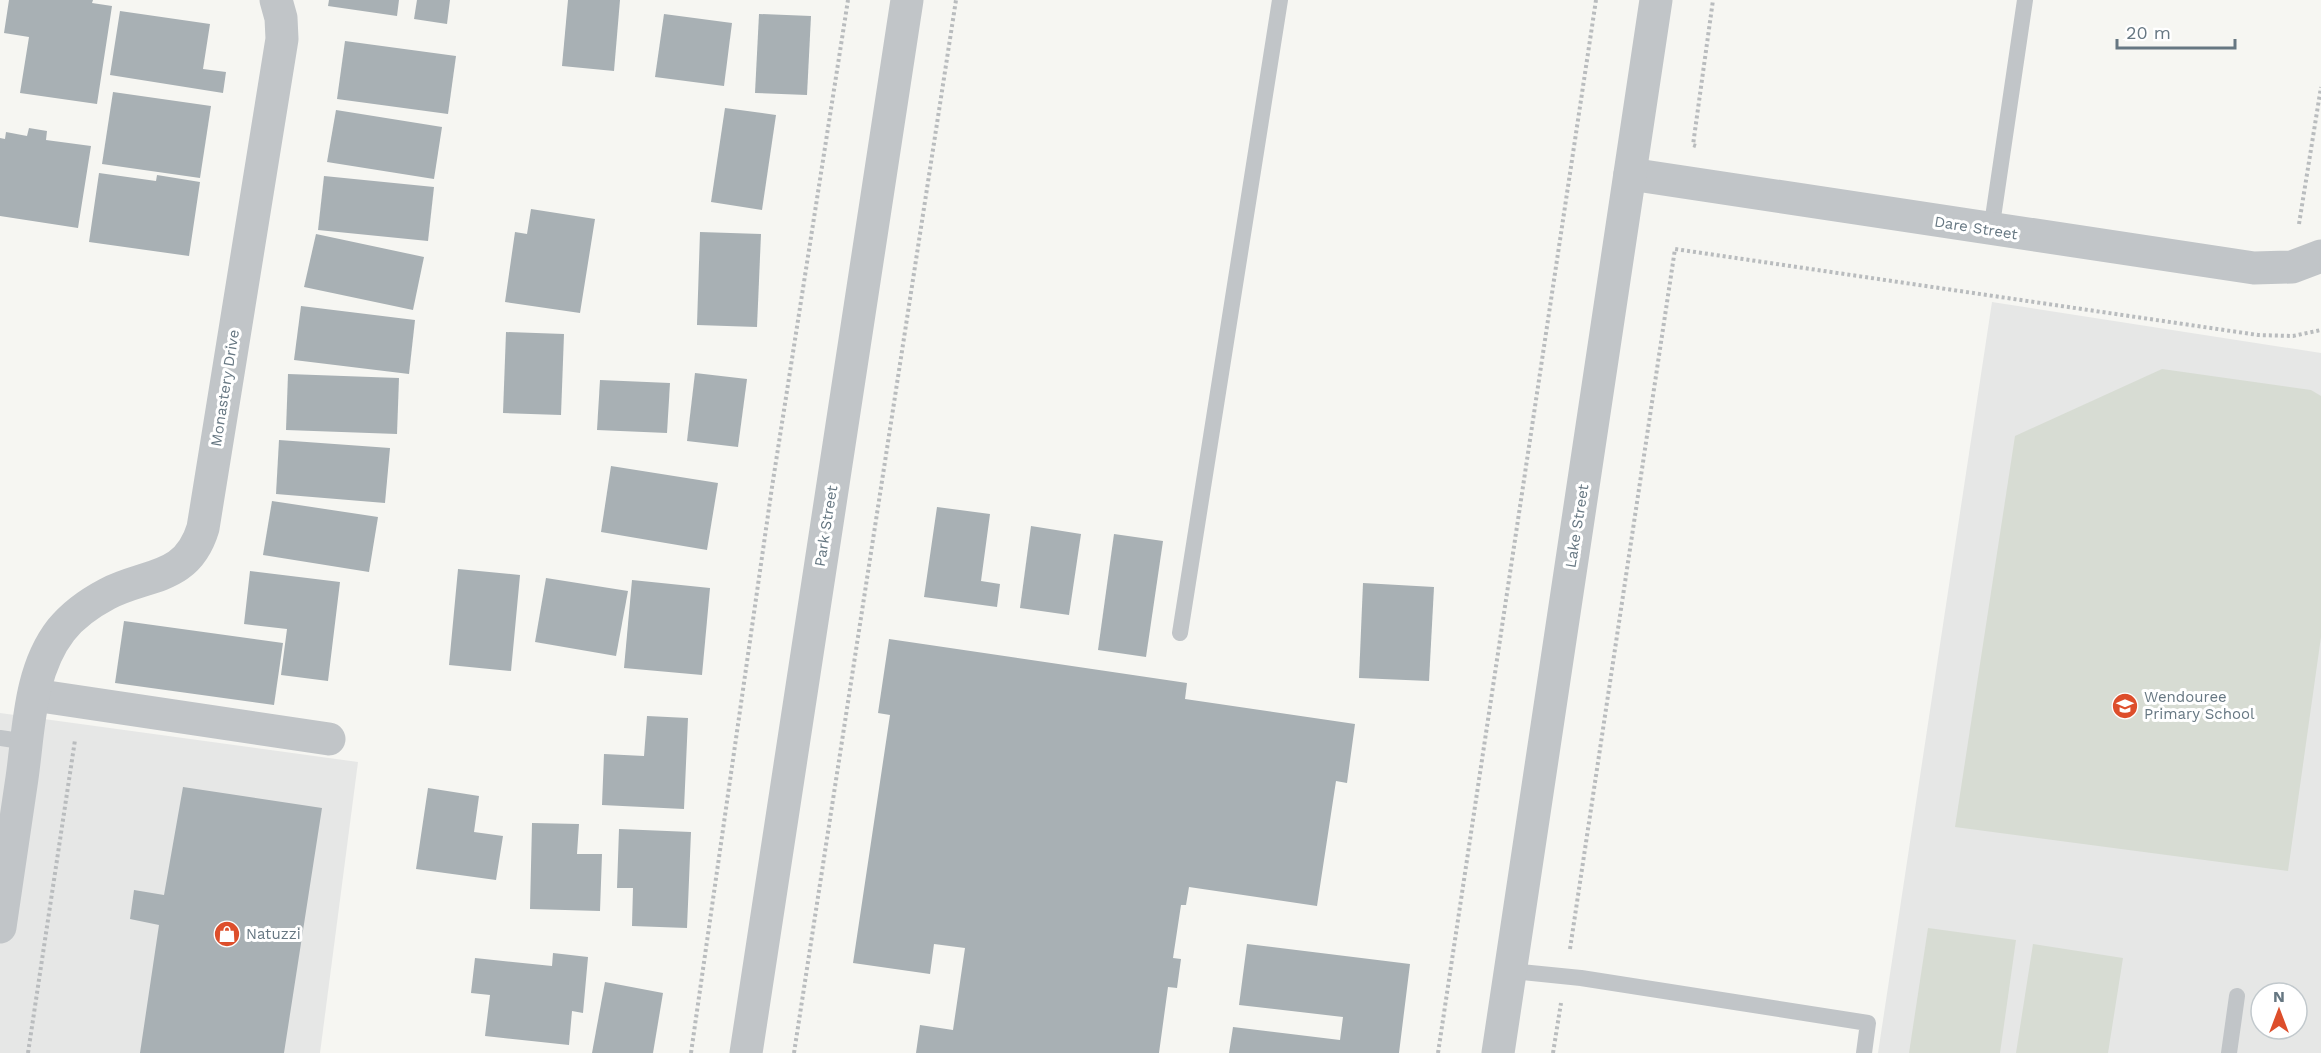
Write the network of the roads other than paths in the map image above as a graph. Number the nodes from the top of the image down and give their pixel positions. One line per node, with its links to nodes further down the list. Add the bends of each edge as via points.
1 (276, 0): 10 (street, Monastery Drive, via 282,39 200,537 187,558 170,571 108,593 68,622 47,652)
2 (907, 0): 16 (street, Park Street)
3 (1280, 0): 9 (lane)
4 (1656, 0): 6 (street, Lake Street)
5 (2025, 0): 7 (lane)
6 (1630, 174): 7 (street, Dare Street); 14 (street, Lake Street)
7 (1991, 231): 8 (street, Dare Street, via 2254,268 2292,267)
8 (2321, 256)
9 (1180, 633)
10 (34, 694): 11 (street); 12 (street, Monastery Drive)
11 (329, 739)
12 (14, 740): 13 (street, Monastery Drive)
13 (0, 927)
14 (1510, 970): 17 (street, Lake Street); 18 (lane, via 1868,1023)
15 (2237, 996): 19 (lane)
16 (746, 1053)
17 (1498, 1053)
18 (1864, 1053)
19 (2229, 1053)

